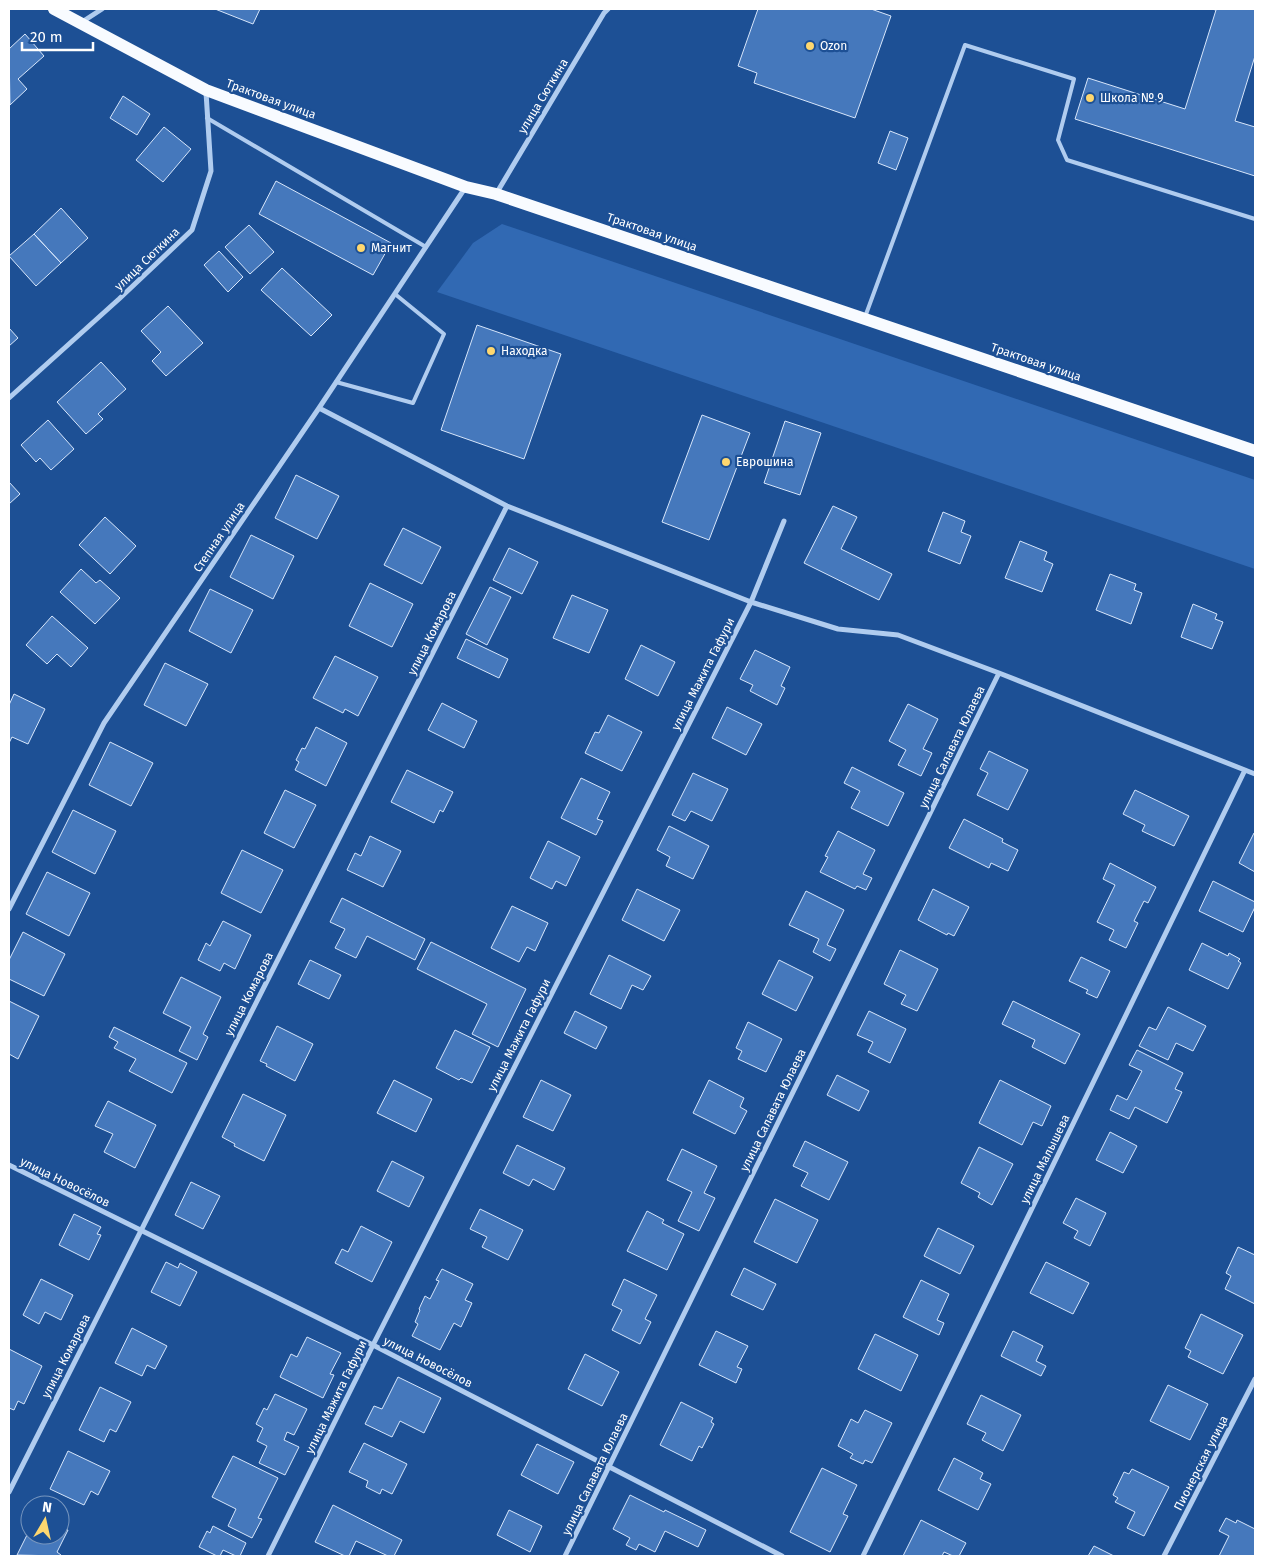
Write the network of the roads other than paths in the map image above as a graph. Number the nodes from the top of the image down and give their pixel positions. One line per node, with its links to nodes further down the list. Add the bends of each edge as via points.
1 (54, 9): 6 (main road, Трактовая улица)
2 (102, 9): 6 (street)
3 (598, 9): 5 (street)
4 (608, 9): 5 (street, улица Сюткина)
5 (604, 13): 10 (street, улица Сюткина)
6 (80, 23): 7 (main road, Трактовая улица)
7 (206, 90): 8 (street, улица Сюткина); 9 (main road, Трактовая улица)
8 (207, 118): 12 (lane); 16 (street, улица Сюткина, via 211,171 192,230)
9 (466, 187): 10 (main road, Трактовая улица); 12 (street, Степная улица)
10 (496, 194): 14 (main road, Трактовая улица)
11 (1255, 219): 14 (lane, via 1067,160 1058,140 1074,79 965,45)
12 (426, 247): 13 (street, Степная улица)
13 (395, 294): 15 (street, Степная улица); 15 (lane, via 444,334 413,403)
14 (864, 318): 18 (main road, Трактовая улица)
15 (336, 382): 17 (street, Степная улица)
16 (9, 398)
17 (319, 408): 19 (street); 25 (street, Степная улица, via 104,723)
18 (1255, 451)
19 (507, 506): 21 (street); 27 (street, улица Комарова)
20 (784, 521): 21 (street, улица Мажита Гафури)
21 (751, 602): 22 (street, via 838,629 898,635); 28 (street, улица Мажита Гафури)
22 (999, 673): 23 (street); 30 (street, улица Салавата Юлаева)
23 (1245, 770): 24 (street); 35 (street, улица Малышева)
24 (1255, 774)
25 (9, 909)
26 (9, 1165): 27 (street, улица Новосёлов)
27 (141, 1231): 28 (street, улица Новосёлов); 31 (street, улица Комарова)
28 (373, 1345): 30 (street, улица Новосёлов); 32 (street, улица Мажита Гафури)
29 (1255, 1380): 36 (street, Пионерская улица)
30 (610, 1466): 33 (street, улица Салавата Юлаева); 34 (street, улица Новосёлов)
31 (9, 1492)
32 (268, 1556)
33 (565, 1556)
34 (782, 1556)
35 (863, 1556)
36 (1164, 1556)

